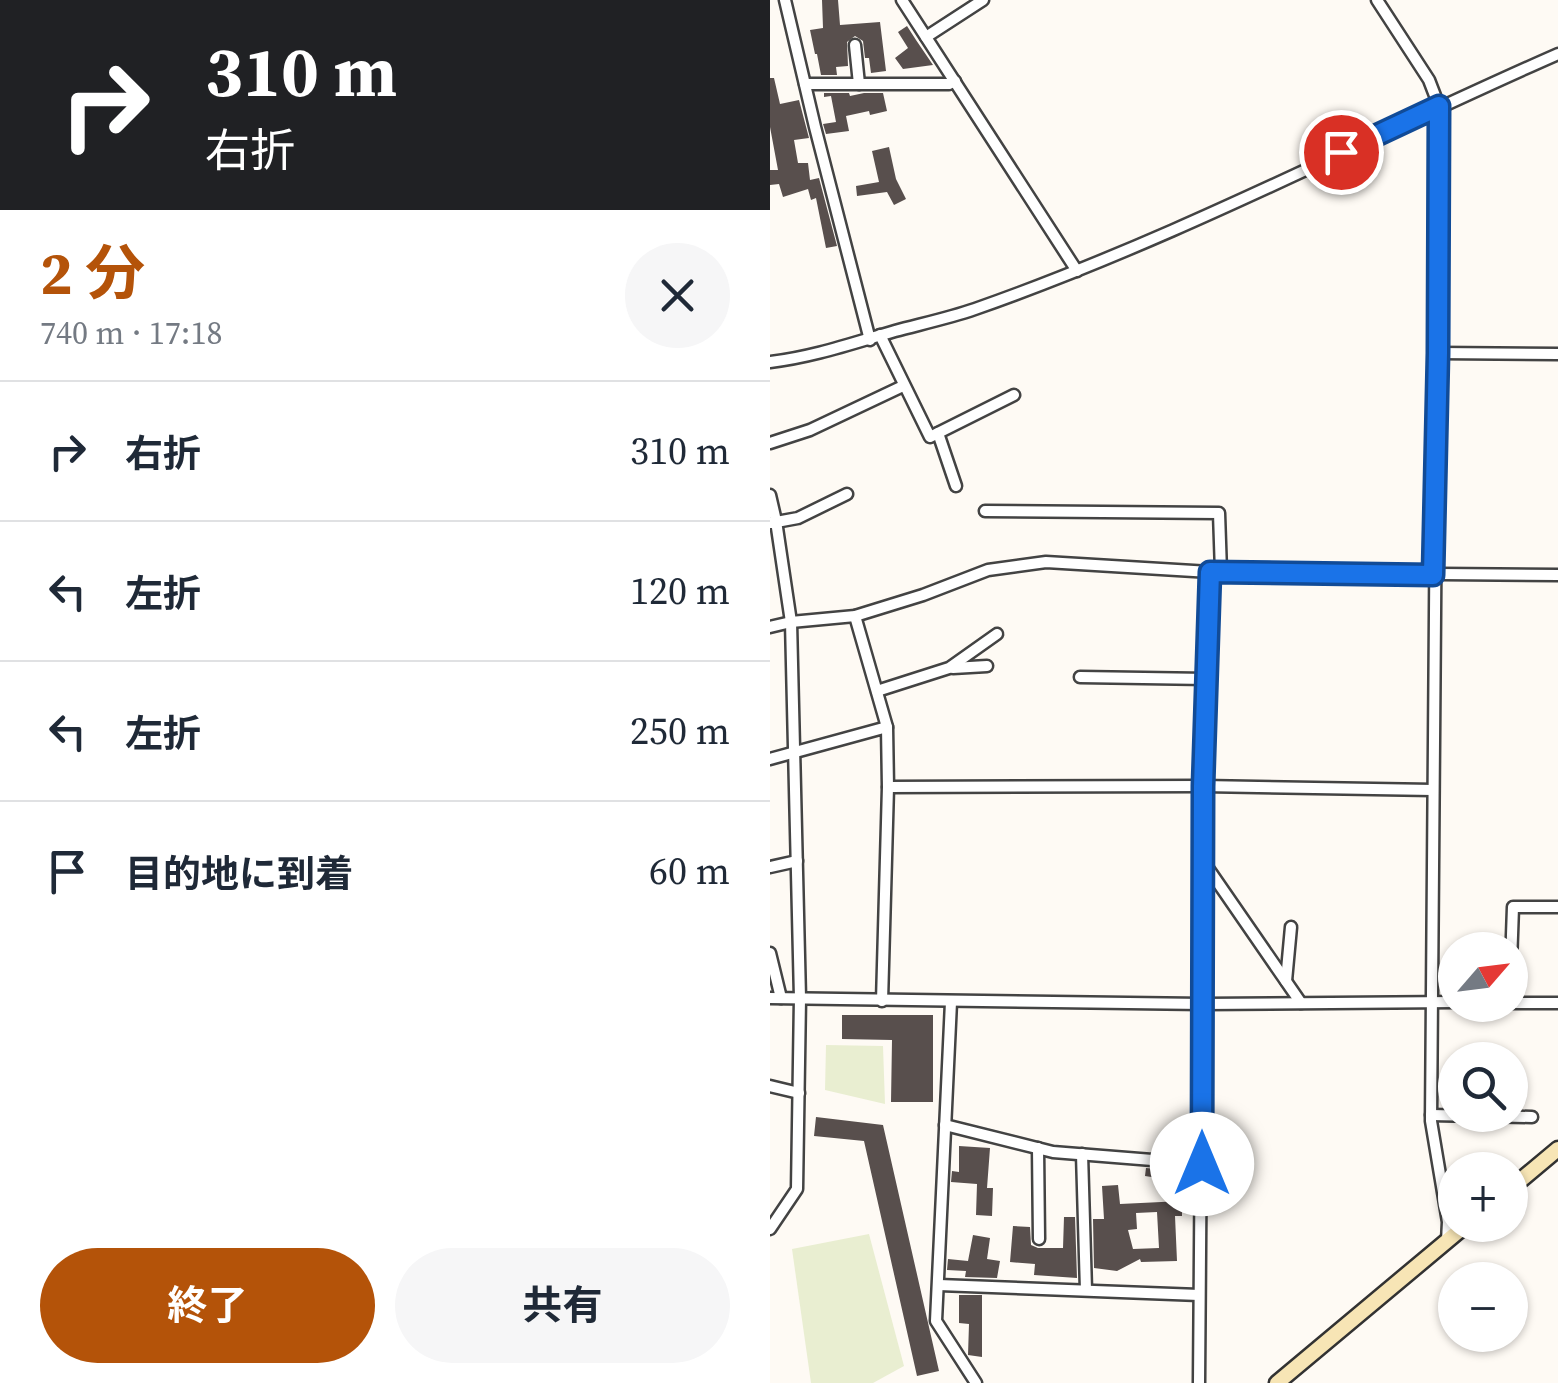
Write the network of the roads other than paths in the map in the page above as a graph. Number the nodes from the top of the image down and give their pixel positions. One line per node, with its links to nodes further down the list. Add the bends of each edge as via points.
1 (786, 0): 9 (street)
2 (902, 0): 5 (street)
3 (983, 0): 5 (street)
4 (1378, 0): 11 (street)
5 (926, 36): 8 (street)
6 (855, 45): 10 (street)
7 (1558, 54): 11 (street)
8 (954, 81): 10 (street); 12 (street)
9 (805, 84): 10 (street); 13 (street)
10 (859, 84)
11 (1439, 106): 12 (street); 14 (street)
12 (1077, 271): 13 (street)
13 (875, 337): 16 (street); 17 (street)
14 (1438, 353): 15 (street); 27 (street)
15 (1558, 354)
16 (770, 362)
17 (904, 386): 19 (street, via 930,437); 20 (street)
18 (1014, 396): 19 (street)
19 (938, 433): 21 (street)
20 (770, 443)
21 (956, 486)
22 (847, 494): 25 (street, via 798,518)
23 (770, 495): 25 (street)
24 (984, 511): 26 (street, via 1219,513)
25 (773, 522): 30 (street)
26 (1216, 572): 27 (street); 29 (street, via 1046,562 988,570); 36 (street)
27 (1433, 575): 28 (street); 43 (street)
28 (1558, 575)
29 (855, 616): 30 (street); 37 (street)
30 (791, 622): 31 (street); 39 (street)
31 (770, 627)
32 (996, 634): 34 (street)
33 (987, 666): 34 (street)
34 (949, 668): 37 (street)
35 (1080, 677): 36 (street)
36 (1207, 680): 41 (street)
37 (876, 691): 38 (street)
38 (887, 727): 39 (street); 42 (street)
39 (794, 752): 40 (street); 44 (street)
40 (770, 759)
41 (1203, 786): 42 (street); 43 (street); 45 (street)
42 (888, 787): 54 (street)
43 (1432, 790): 56 (street)
44 (796, 861): 46 (street); 53 (street)
45 (1203, 861): 51 (street); 61 (street)
46 (770, 867)
47 (1558, 907): 49 (street, via 1513,907)
48 (1291, 927): 51 (street)
49 (1512, 932)
50 (770, 952): 52 (street)
51 (1286, 981): 58 (street)
52 (776, 998): 53 (street)
53 (800, 998): 54 (street); 63 (street)
54 (882, 1001): 55 (street)
55 (952, 1002): 61 (street); 66 (street)
56 (1432, 1002): 57 (street); 58 (street); 64 (street)
57 (1438, 1002)
58 (1301, 1003): 61 (street)
59 (1528, 1003): 60 (street)
60 (1558, 1003)
61 (1204, 1004): 71 (street)
62 (770, 1086): 63 (street)
63 (800, 1092): 73 (street, via 797,1189)
64 (1431, 1115): 65 (street); 70 (street)
65 (1532, 1117)
66 (945, 1125): 67 (street); 77 (street)
67 (1038, 1148): 69 (street); 75 (street)
68 (1558, 1148): 72 (street)
69 (1082, 1154): 71 (street); 78 (street)
70 (1438, 1159)
71 (1202, 1164): 79 (street)
72 (1528, 1173)
73 (776, 1209): 74 (street)
74 (770, 1229)
75 (1039, 1239)
76 (1447, 1242): 82 (street)
77 (939, 1285): 78 (street); 80 (street, via 936,1321)
78 (1086, 1290): 79 (street)
79 (1199, 1295): 81 (street)
80 (976, 1383)
81 (1199, 1383)
82 (1276, 1383)

